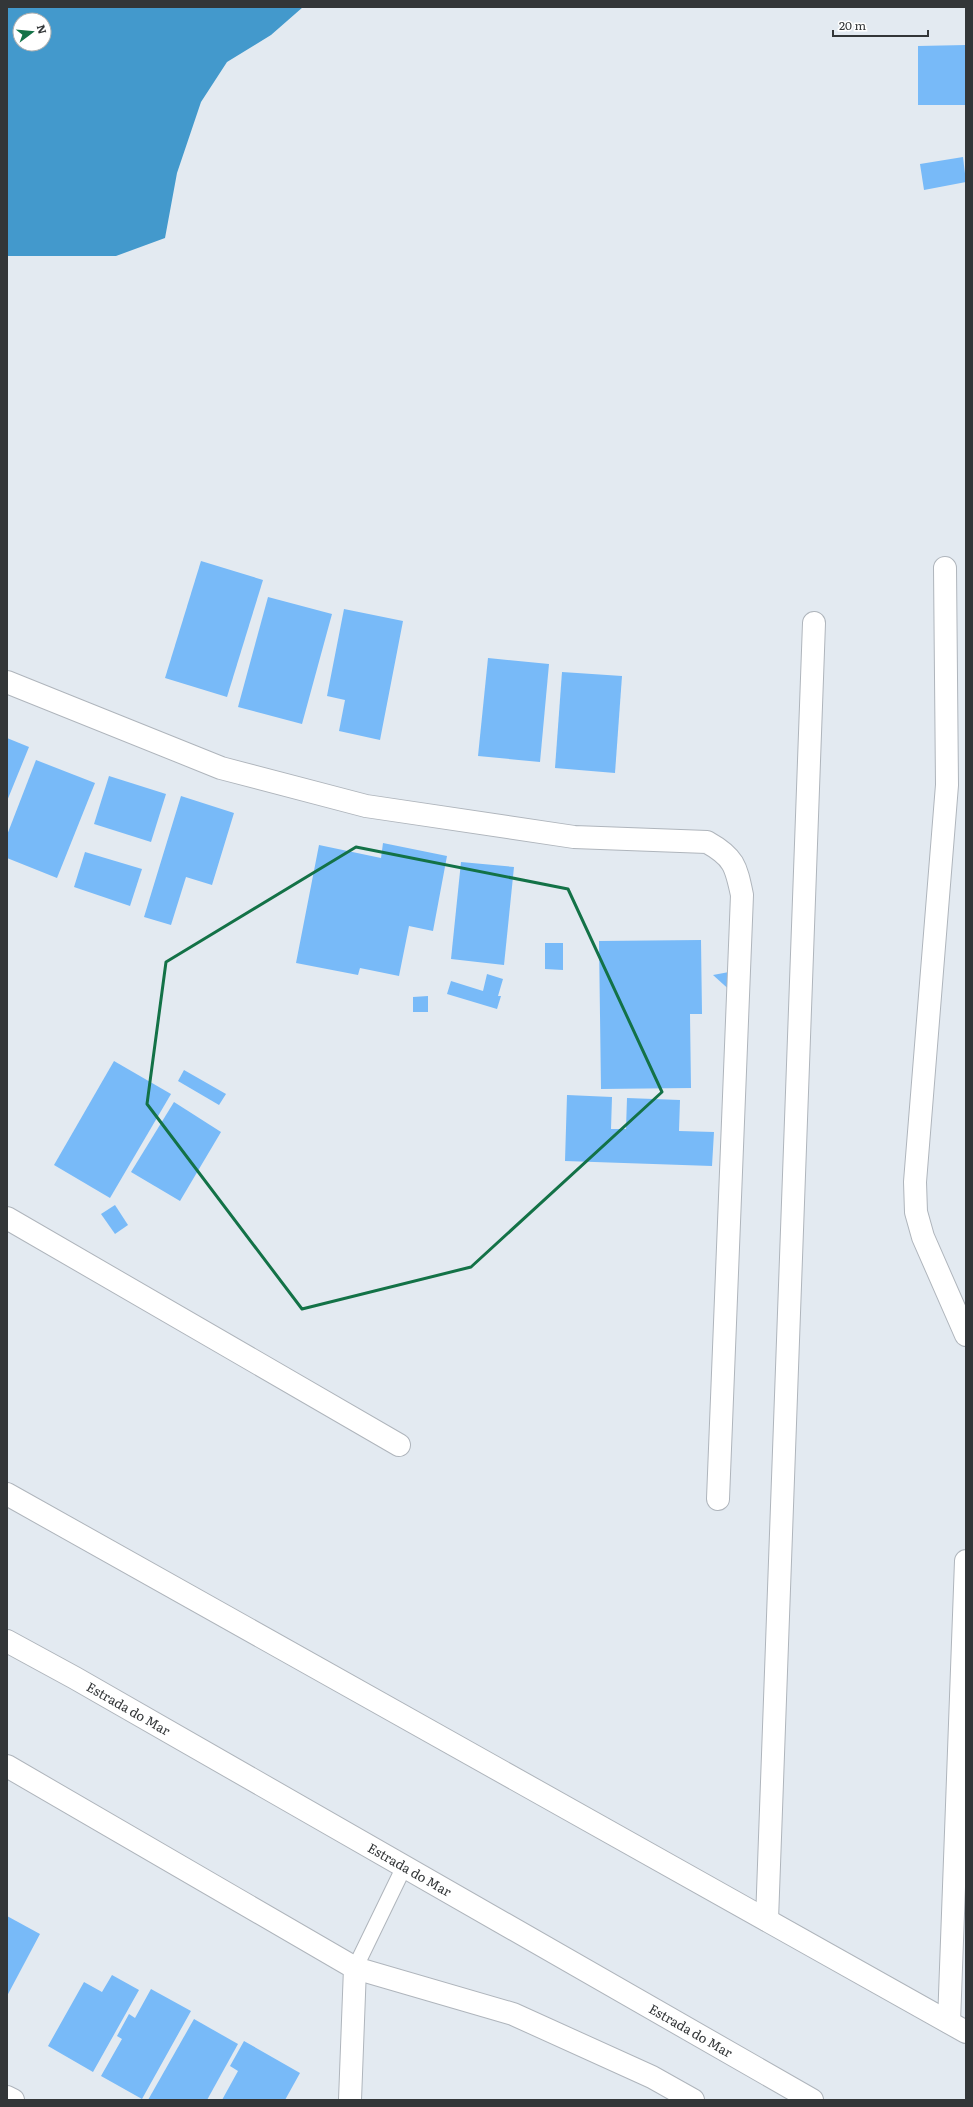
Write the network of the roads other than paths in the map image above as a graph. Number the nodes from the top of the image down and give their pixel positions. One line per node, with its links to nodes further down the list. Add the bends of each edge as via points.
1 (945, 568): 5 (street, via 947,785 915,1182 916,1212 923,1237)
2 (814, 623): 17 (street)
3 (7, 682): 8 (street, via 221,768 366,806 574,837 707,842 726,852 738,871 742,895)
4 (7, 1218): 6 (street)
5 (966, 1335)
6 (399, 1445)
7 (7, 1494): 17 (street)
8 (718, 1499)
9 (966, 1561): 19 (street)
10 (7, 1631): 14 (street)
11 (7, 1642): 13 (street, Estrada do Mar)
12 (7, 1646): 13 (street)
13 (33, 1656): 14 (street, Estrada do Mar)
14 (75, 1678): 16 (street, Estrada do Mar)
15 (7, 1766): 18 (street)
16 (404, 1867): 18 (lane); 24 (street, Estrada do Mar)
17 (767, 1920): 19 (street)
18 (355, 1968): 22 (street); 23 (street, via 513,2014 652,2078)
19 (957, 2027)
20 (7, 2097): 21 (street)
21 (12, 2100)
22 (350, 2100)
23 (693, 2100)
24 (812, 2100)

